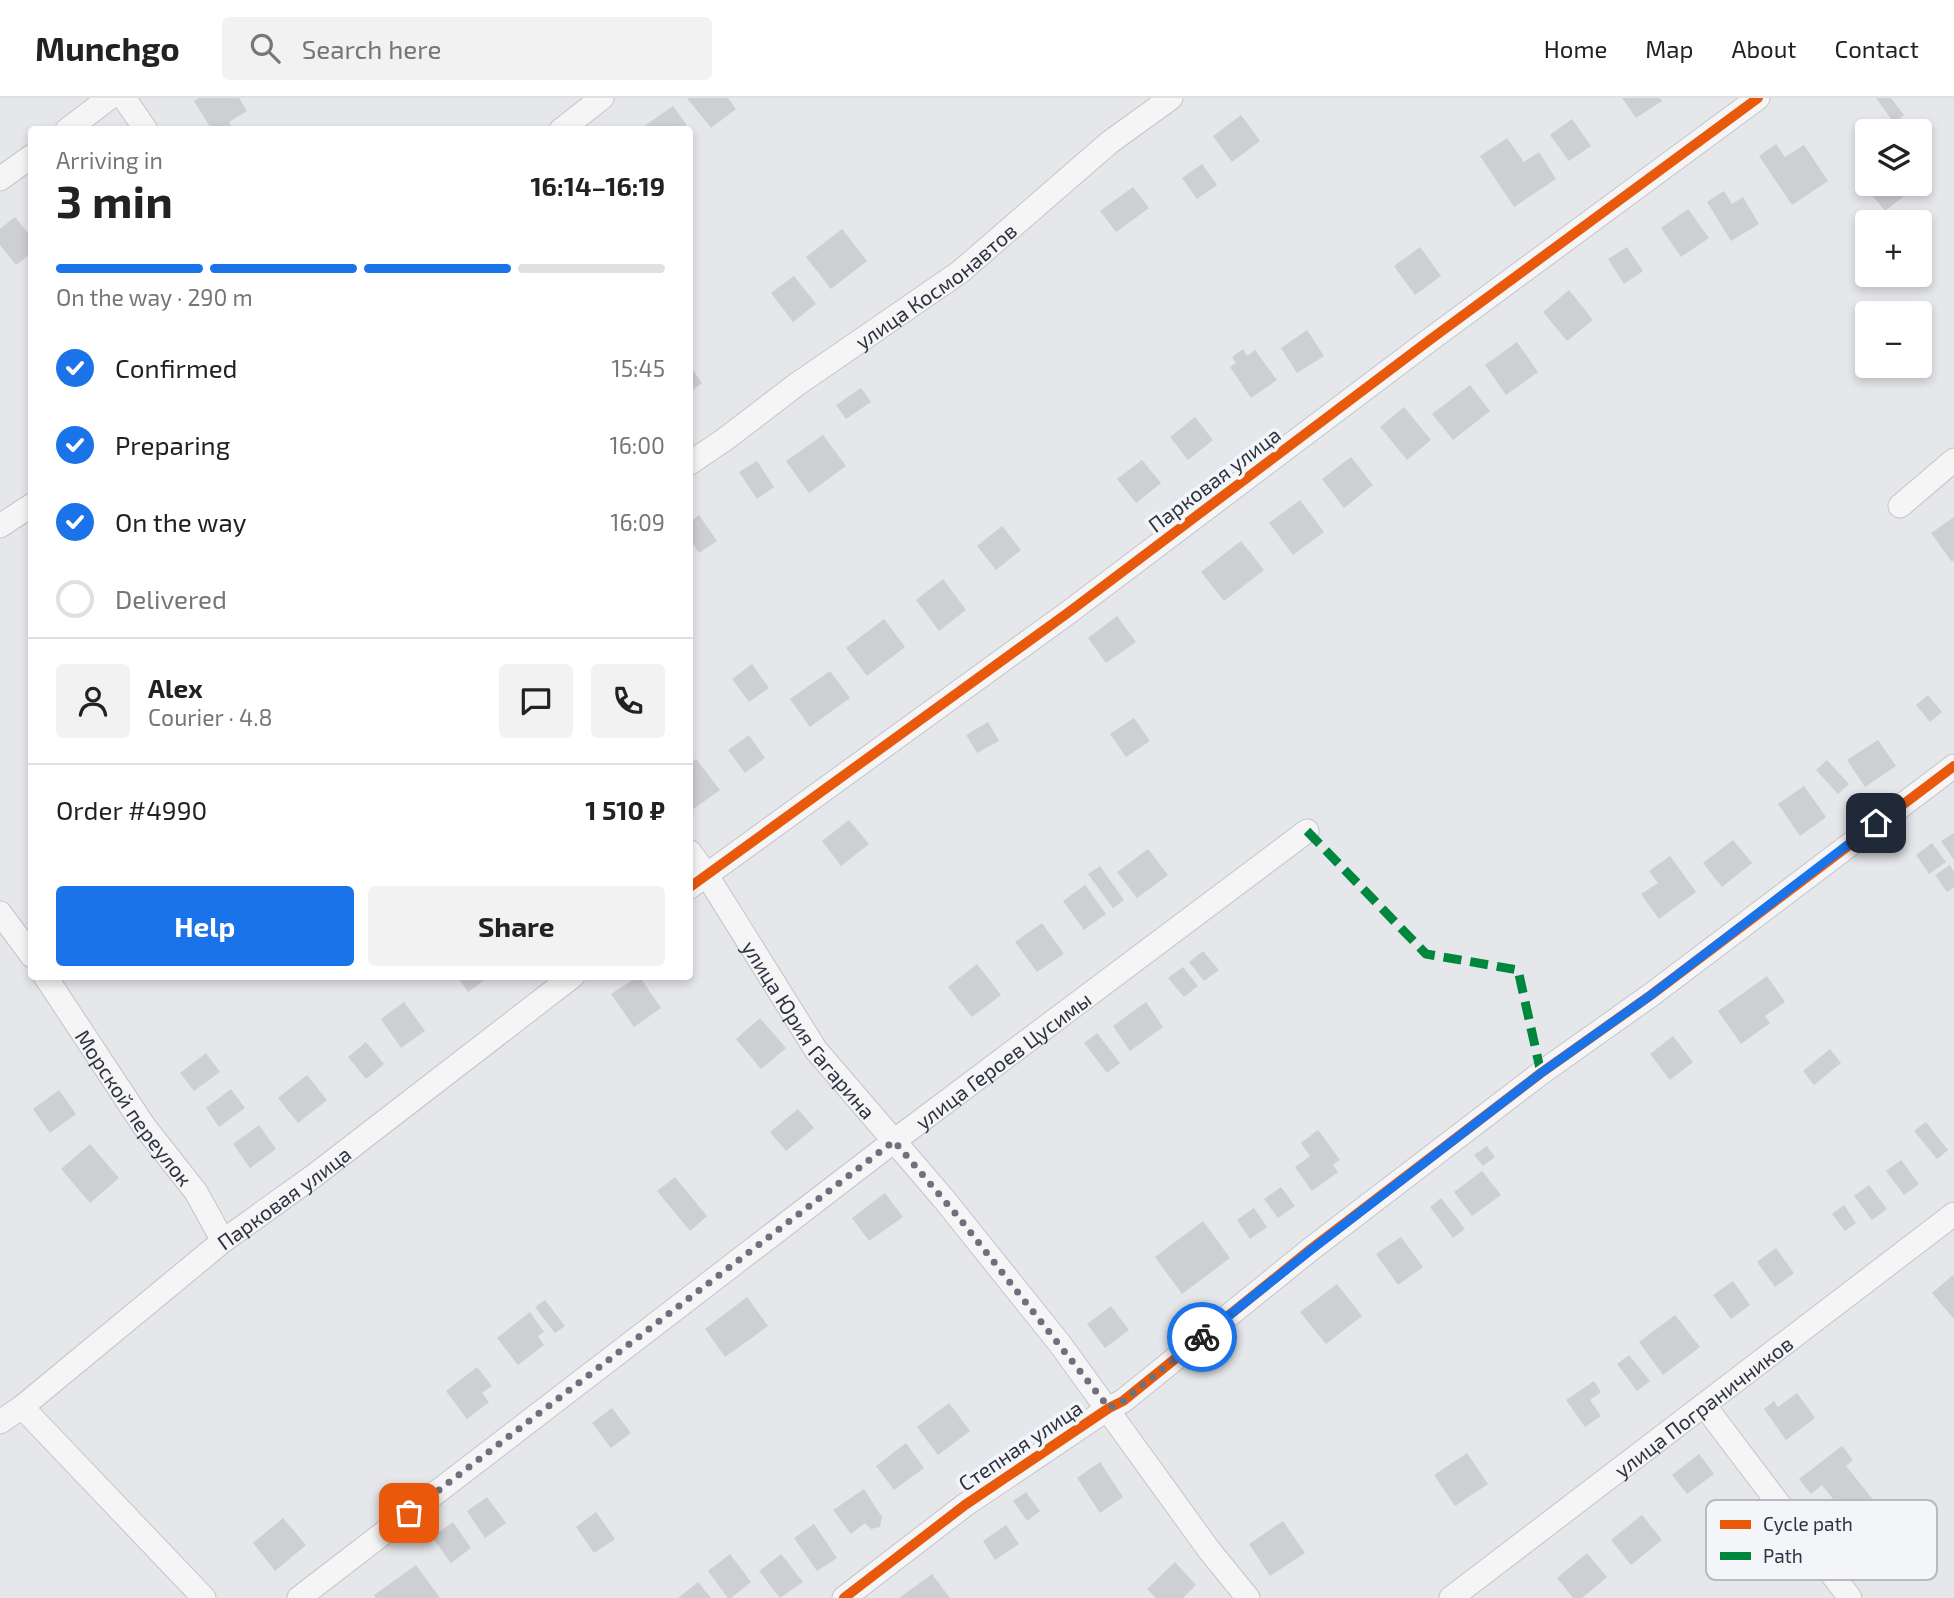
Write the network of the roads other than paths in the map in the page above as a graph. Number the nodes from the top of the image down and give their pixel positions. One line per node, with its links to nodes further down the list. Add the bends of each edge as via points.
1 (109, 98): 6 (street)
2 (124, 98): 7 (street)
3 (602, 98): 8 (street)
4 (1171, 98): 12 (street, улица Космонавтов, via 1110,142 960,272)
5 (1758, 98): 19 (street, Парковая улица, via 1069,612)
6 (72, 126)
7 (143, 126)
8 (566, 126)
9 (28, 159): 10 (street)
10 (0, 179)
11 (1954, 460): 13 (street)
12 (693, 461)
13 (1900, 506)
14 (28, 508): 15 (street)
15 (0, 526)
16 (1954, 766): 29 (street, Степная улица, via 1541,1073)
17 (1307, 831): 24 (street, улица Героев Цусимы)
18 (693, 862): 19 (street, улица Юрия Гагарина)
19 (698, 880): 24 (street, улица Юрия Гагарина, via 816,1050)
20 (0, 913): 21 (street)
21 (28, 948)
22 (48, 980): 26 (street, Морской переулок, via 144,1126 196,1192)
23 (568, 980): 26 (street, Парковая улица)
24 (894, 1141): 29 (street, улица Юрия Гагарина); 34 (street, улица Героев Цусимы)
25 (1954, 1214): 27 (street, улица Пограничников)
26 (223, 1241): 28 (street, Парковая улица)
27 (1704, 1405): 31 (street); 37 (street, улица Пограничников)
28 (22, 1407): 30 (street, Парковая улица); 33 (street)
29 (1109, 1408): 35 (street, Степная улица, via 965,1505); 36 (street, улица Юрия Гагарина)
30 (0, 1422)
31 (1776, 1500)
32 (1836, 1580): 38 (street)
33 (204, 1598)
34 (299, 1598)
35 (844, 1598)
36 (1248, 1598)
37 (1451, 1598)
38 (1850, 1598)

